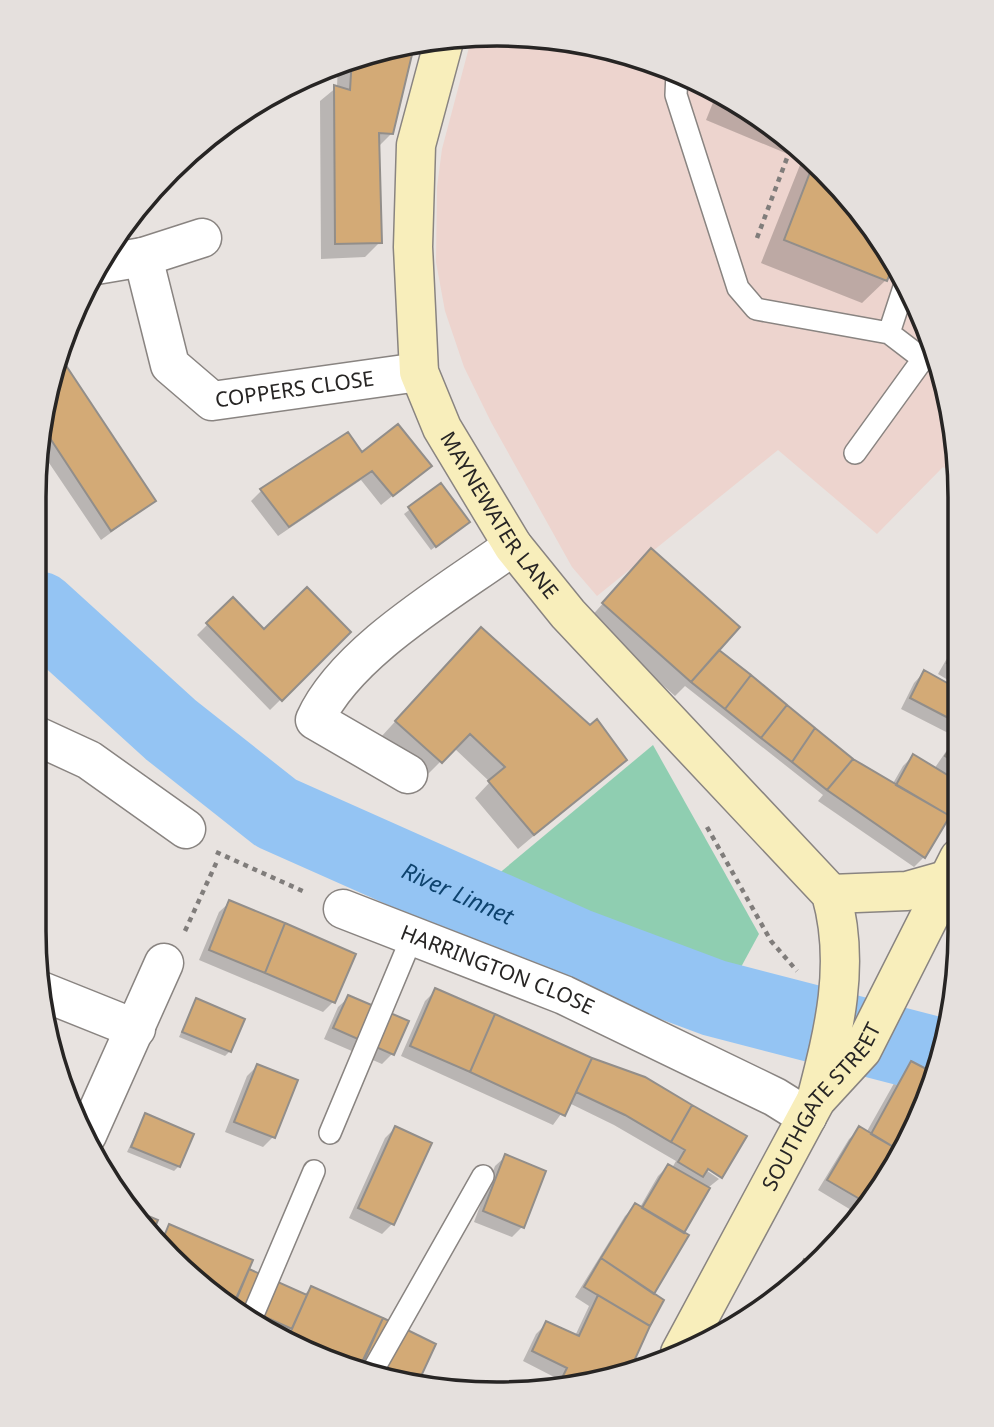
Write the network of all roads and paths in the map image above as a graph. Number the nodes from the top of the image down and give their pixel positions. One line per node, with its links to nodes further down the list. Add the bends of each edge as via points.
1 (442, 49): 10 (street, MAYNEWATER LANE, via 416,145 413,247)
2 (677, 83): 7 (lane, via 676,95)
3 (789, 153): 7 (path)
4 (202, 237): 5 (street)
5 (143, 257): 6 (street); 10 (street, COPPERS CLOSE, via 170,365 212,401)
6 (112, 262)
7 (738, 288): 9 (lane, via 756,309)
8 (901, 296): 9 (lane)
9 (889, 333): 11 (lane, via 923,359)
10 (419, 372): 12 (street, MAYNEWATER LANE, via 442,428)
11 (855, 453)
12 (513, 546): 14 (street, via 364,654 324,699 315,719); 20 (street, MAYNEWATER LANE, via 568,614)
13 (46, 740): 16 (street, via 89,760)
14 (408, 774)
15 (702, 819): 24 (path, via 771,941)
16 (186, 829): 17 (path)
17 (220, 855): 21 (path); 23 (path, via 180,943)
18 (948, 871): 20 (street, via 907,891)
19 (948, 875): 27 (street, SOUTHGATE STREET)
20 (831, 894): 27 (street, MAYNEWATER LANE, via 840,923)
21 (343, 909): 22 (street, HARRINGTON CLOSE)
22 (412, 937): 28 (street, HARRINGTON CLOSE, via 564,995 775,1097); 30 (lane)
23 (164, 963): 26 (street)
24 (802, 977)
25 (50, 994): 26 (street)
26 (136, 1029): 29 (street)
27 (852, 1031): 28 (street, SOUTHGATE STREET)
28 (812, 1109): 34 (street, SOUTHGATE STREET)
29 (91, 1127)
30 (330, 1133)
31 (314, 1171): 33 (lane)
32 (484, 1176): 35 (lane)
33 (255, 1311)
34 (694, 1336)
35 (376, 1365)

